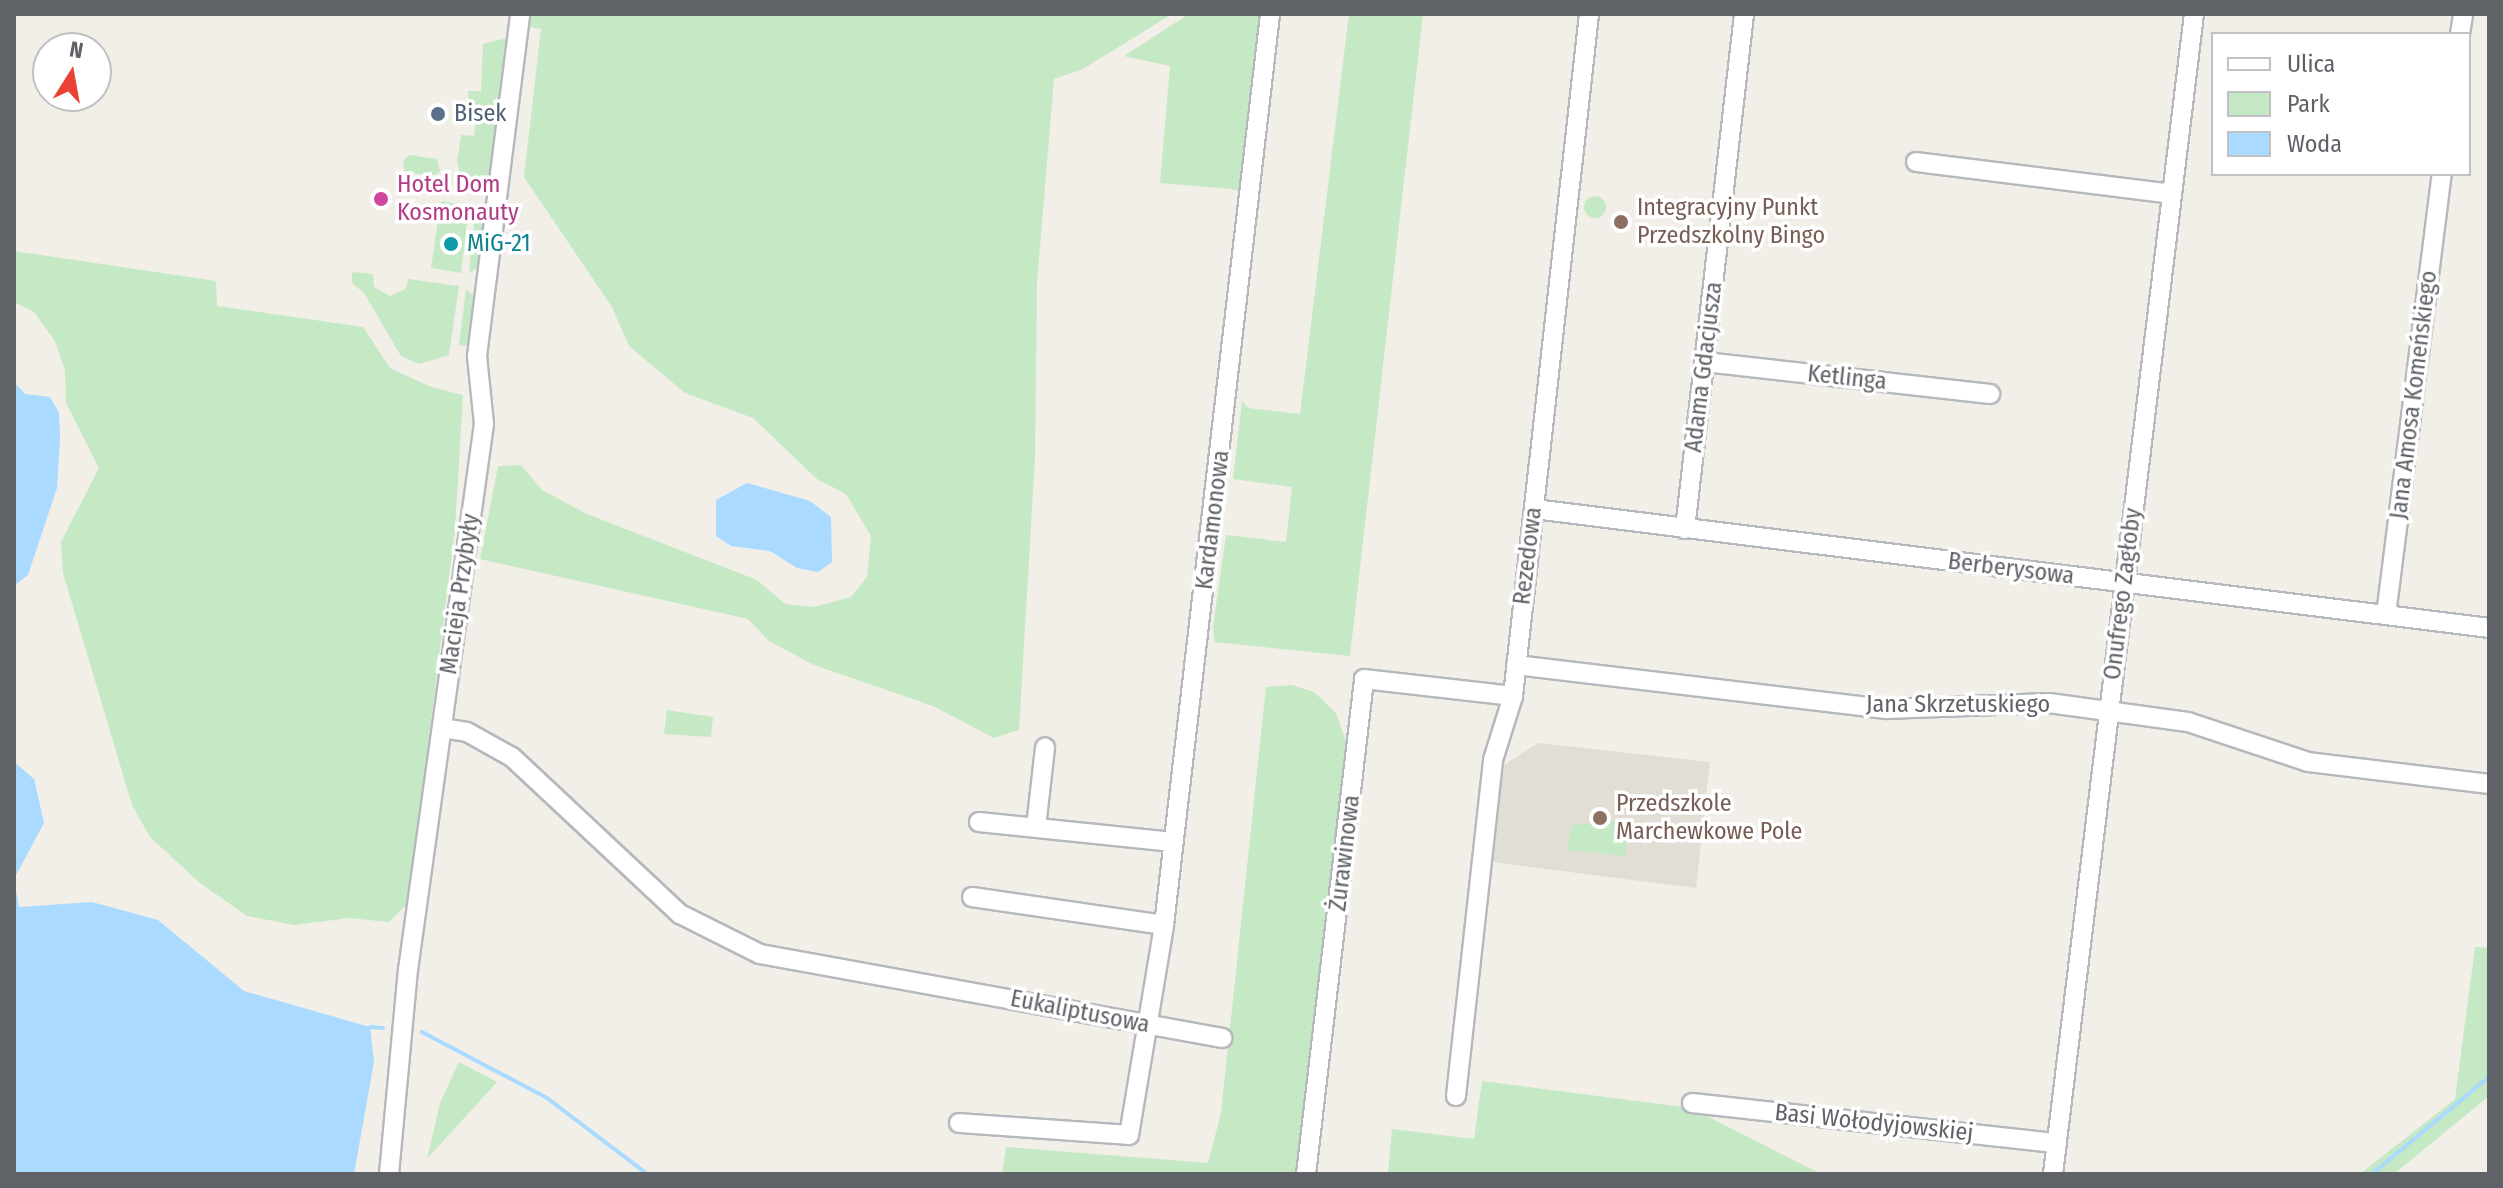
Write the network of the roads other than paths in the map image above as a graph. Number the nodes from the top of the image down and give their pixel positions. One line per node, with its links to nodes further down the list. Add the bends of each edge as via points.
1 (520, 14): 19 (street, Macieja Przybyły, via 477,356 484,424)
2 (1270, 14): 24 (street, Kardamonowa)
3 (1589, 14): 11 (street, Rezedowa)
4 (1744, 14): 9 (street, Adama Gdacjusza)
5 (2194, 14): 8 (street, Onufrego Zagłoby)
6 (1916, 162): 8 (street)
7 (2442, 176): 14 (street, Jana Amosa Komeńskiego)
8 (2172, 194): 13 (street, Onufrego Zagłoby)
9 (1705, 362): 10 (street, Ketlinga); 12 (street, Adama Gdacjusza)
10 (1990, 394)
11 (1534, 509): 12 (street, Berberysowa); 16 (street, Rezedowa)
12 (1685, 529): 13 (street, Berberysowa)
13 (2124, 583): 14 (street, Berberysowa); 18 (street, Onufrego Zagłoby)
14 (2386, 615): 15 (street, Berberysowa)
15 (2489, 628)
16 (1516, 665): 17 (street, Rezedowa); 18 (street, Jana Skrzetuskiego, via 1886,709 2028,701)
17 (1513, 696): 29 (street, Rezedowa, via 1493,760); 34 (street, Żurawinowa, via 1364,679)
18 (2110, 712): 21 (street, Jana Skrzetuskiego, via 2200,725 2308,762); 32 (street, Onufrego Zagłoby)
19 (442, 728): 27 (street, Eukaliptusowa, via 467,732 512,757 648,886 702,929 760,954); 33 (street, Macieja Przybyły, via 408,970)
20 (1045, 748): 23 (street)
21 (2489, 784)
22 (979, 822): 23 (street)
23 (1036, 827): 24 (street)
24 (1173, 842): 26 (street, Kardamonowa)
25 (972, 897): 26 (street)
26 (1164, 925): 27 (street, Kardamonowa)
27 (1148, 1025): 28 (street, Eukaliptusowa); 31 (street, Kardamonowa, via 1129,1135)
28 (1222, 1038)
29 (1456, 1096)
30 (1692, 1103): 32 (street, Basi Wołodyjowskiej)
31 (959, 1123)
32 (2057, 1143): 35 (street, Onufrego Zagłoby)
33 (389, 1174)
34 (1306, 1174)
35 (2053, 1174)

